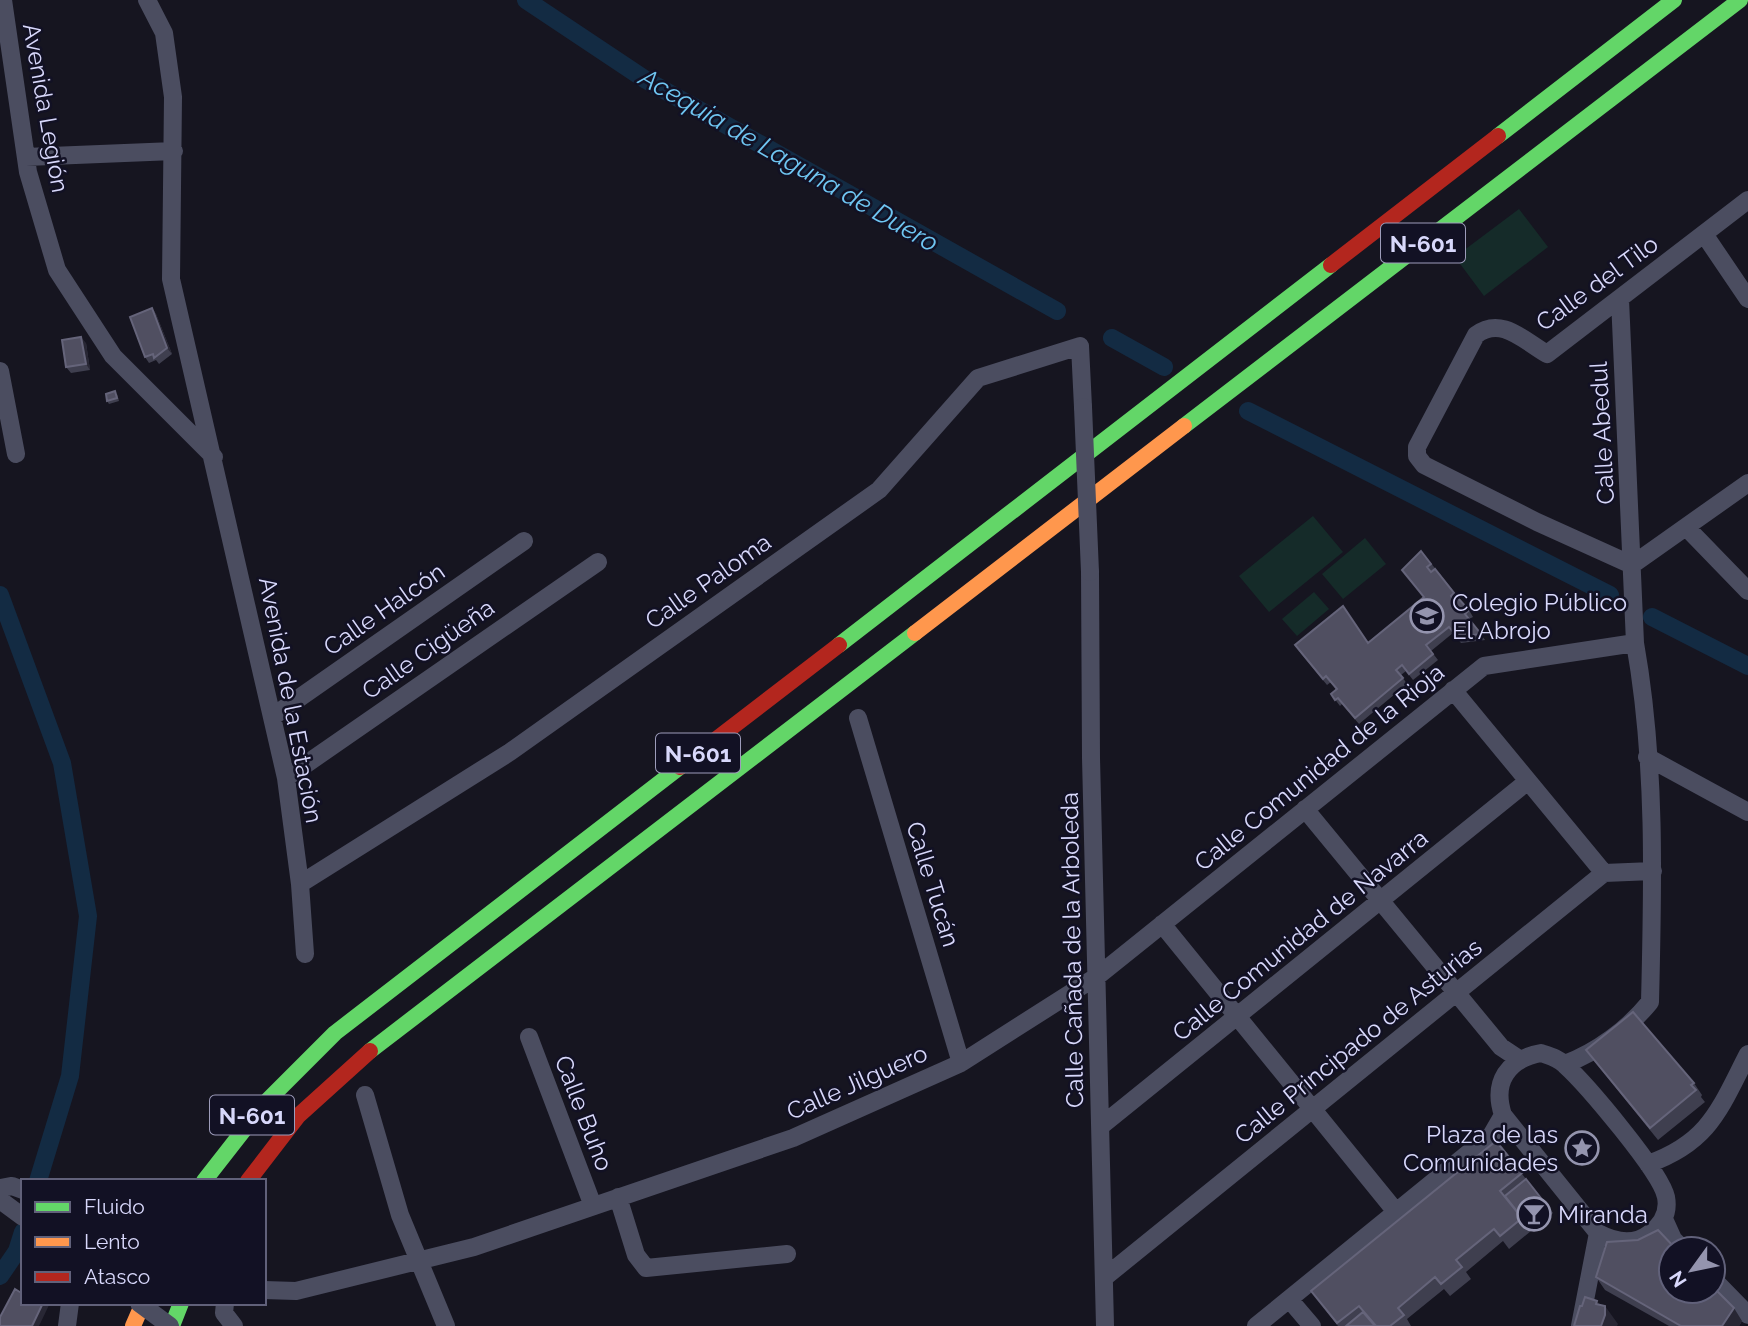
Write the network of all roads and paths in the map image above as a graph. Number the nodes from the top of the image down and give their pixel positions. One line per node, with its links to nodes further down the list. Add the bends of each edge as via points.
1 (3, 0): 6 (street, Avenida Legión)
2 (147, 0): 5 (street, Avenida de la Estación, via 164,33 173,97)
3 (1674, 0): 49 (highway, N-601, via 345,1025 292,1070)
4 (1740, 0): 50 (highway, N-601, via 357,1061 304,1106)
5 (174, 151): 6 (street); 14 (street, Avenida de la Estación, via 171,279)
6 (26, 158): 14 (street, Avenida Legión, via 57,270 113,356)
7 (1748, 200): 8 (street, Calle del Tilo)
8 (1704, 234): 9 (street, Calle del Tilo); 10 (street)
9 (1620, 299): 19 (street, Calle Abedul); 19 (street, Calle del Tilo, via 1547,354 1499,326 1488,326 1476,335 1417,447 1417,456 1424,465)
10 (1748, 299)
11 (0, 370): 13 (street)
12 (1083, 408): 32 (street, Calle Paloma, via 1080,346 978,379 879,490 510,752); 36 (street, Calle Cañada de la Arboleda, bridge)
13 (16, 454)
14 (214, 458): 23 (street, Avenida de la Estación)
15 (1748, 483): 16 (street)
16 (1686, 527): 19 (street); 20 (street)
17 (524, 541): 23 (street, Calle Halcón)
18 (598, 562): 26 (street, Calle Cigüeña)
19 (1632, 565): 21 (street, Calle Abedul)
20 (1748, 591)
21 (1634, 643): 22 (street, Calle Comunidad de la Rioja, via 1484,666); 25 (street, Calle Abedul, via 1644,695)
22 (1453, 690): 27 (street); 28 (street, Calle Comunidad de la Rioja)
23 (272, 717): 26 (street, Avenida de la Estación)
24 (858, 718): 41 (street, Calle Tucán)
25 (1647, 757): 29 (street); 30 (street, Calle Abedul)
26 (286, 778): 32 (street, Avenida de la Estación)
27 (1528, 781): 31 (street); 33 (street, Calle Comunidad de Navarra)
28 (1305, 809): 33 (street); 34 (street, Calle Comunidad de la Rioja)
29 (1748, 812)
30 (1653, 871): 31 (street); 43 (street, Calle Abedul, via 1650,1002)
31 (1604, 873): 37 (street, Calle Principado de Asturias)
32 (300, 884): 35 (street, Avenida de la Estación)
33 (1380, 900): 37 (street); 38 (street, Calle Comunidad de Navarra)
34 (1162, 924): 36 (street, Calle Comunidad de la Rioja); 38 (street)
35 (305, 954)
36 (1099, 975): 41 (street, Calle Jilguero); 47 (street, Calle Cañada de la Arboleda)
37 (1455, 992): 42 (street); 45 (street, Calle Principado de Asturias)
38 (1237, 1018): 45 (street); 47 (street, Calle Comunidad de Navarra)
39 (529, 1037): 53 (street, Calle Buho)
40 (1748, 1054): 48 (street, via 1712,1124)
41 (961, 1063): 52 (street, Calle Jilguero, via 793,1138)
42 (1513, 1065): 43 (street, via 1541,1053); 46 (street, via 1501,1083 1499,1102)
43 (1570, 1070): 48 (street)
44 (365, 1094): 60 (street, via 400,1215)
45 (1314, 1109): 54 (street); 61 (street, Calle Principado de Asturias)
46 (1508, 1121): 54 (street); 58 (street)
47 (1101, 1126): 61 (street, Calle Cañada de la Arboleda)
48 (1654, 1171): 56 (street, via 1667,1200)
49 (206, 1179)
50 (249, 1179)
51 (8, 1194): 55 (street)
52 (618, 1197): 53 (street, Calle Jilguero); 59 (street, via 636,1255 646,1268)
53 (593, 1206): 60 (street, Calle Jilguero)
54 (1397, 1213): 64 (street)
55 (21, 1214)
56 (1658, 1226): 57 (street); 58 (street, via 1633,1241)
57 (1668, 1235)
58 (1605, 1236): 77 (street)
59 (787, 1255)
60 (421, 1261): 62 (street, Calle Jilguero, via 296,1291); 73 (street)
61 (1105, 1277): 74 (street, Calle Cañada de la Arboleda)
62 (266, 1290)
63 (1727, 1293): 69 (street)
64 (1289, 1299): 75 (street); 76 (street)
65 (70, 1305): 70 (street)
66 (140, 1305): 71 (highway)
67 (144, 1305): 72 (street, bridge)
68 (180, 1305): 72 (highway)
69 (1748, 1315)
70 (67, 1326)
71 (133, 1326)
72 (171, 1326)
73 (446, 1326)
74 (1105, 1326)
75 (1256, 1326)
76 (1312, 1326)
77 (1580, 1326)

